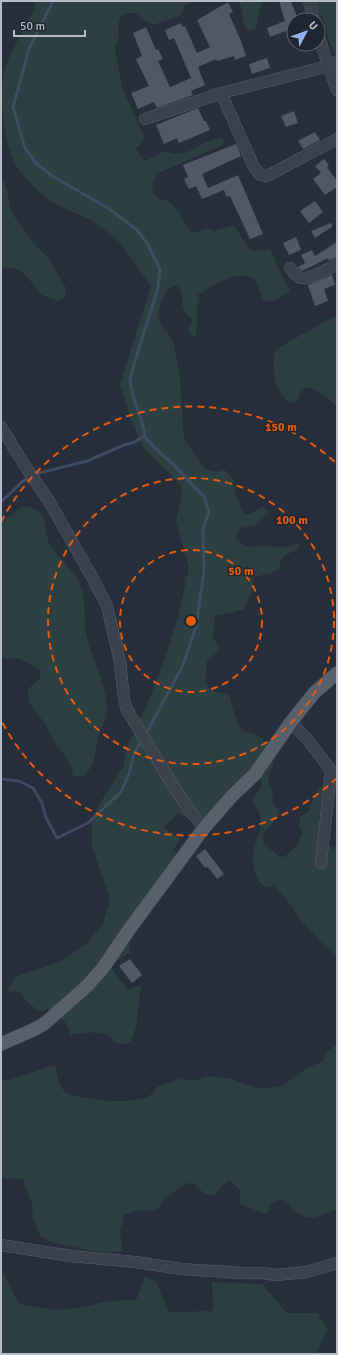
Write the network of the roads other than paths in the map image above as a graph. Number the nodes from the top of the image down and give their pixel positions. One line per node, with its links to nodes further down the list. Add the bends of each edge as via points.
1 (308, 1): 2 (street)
2 (311, 12)
3 (326, 51): 4 (street)
4 (332, 64): 5 (street); 6 (street)
5 (337, 90)
6 (221, 92): 7 (street); 8 (street, via 253,165 260,175 267,176)
7 (145, 118)
8 (337, 139)
9 (337, 265): 10 (street, via 306,279 296,275)
10 (290, 268)
11 (1, 427): 15 (street, via 48,501 107,606 127,710 174,787)
12 (337, 673): 13 (main road, via 315,692)
13 (290, 722): 14 (street, via 308,740); 15 (main road, via 254,774)
14 (334, 775): 16 (street)
15 (204, 828): 17 (main road, via 103,968 87,986 44,1024)
16 (321, 863)
17 (1, 1044)
18 (1, 1245): 19 (street, via 182,1269 276,1275 307,1272)
19 (337, 1263)

